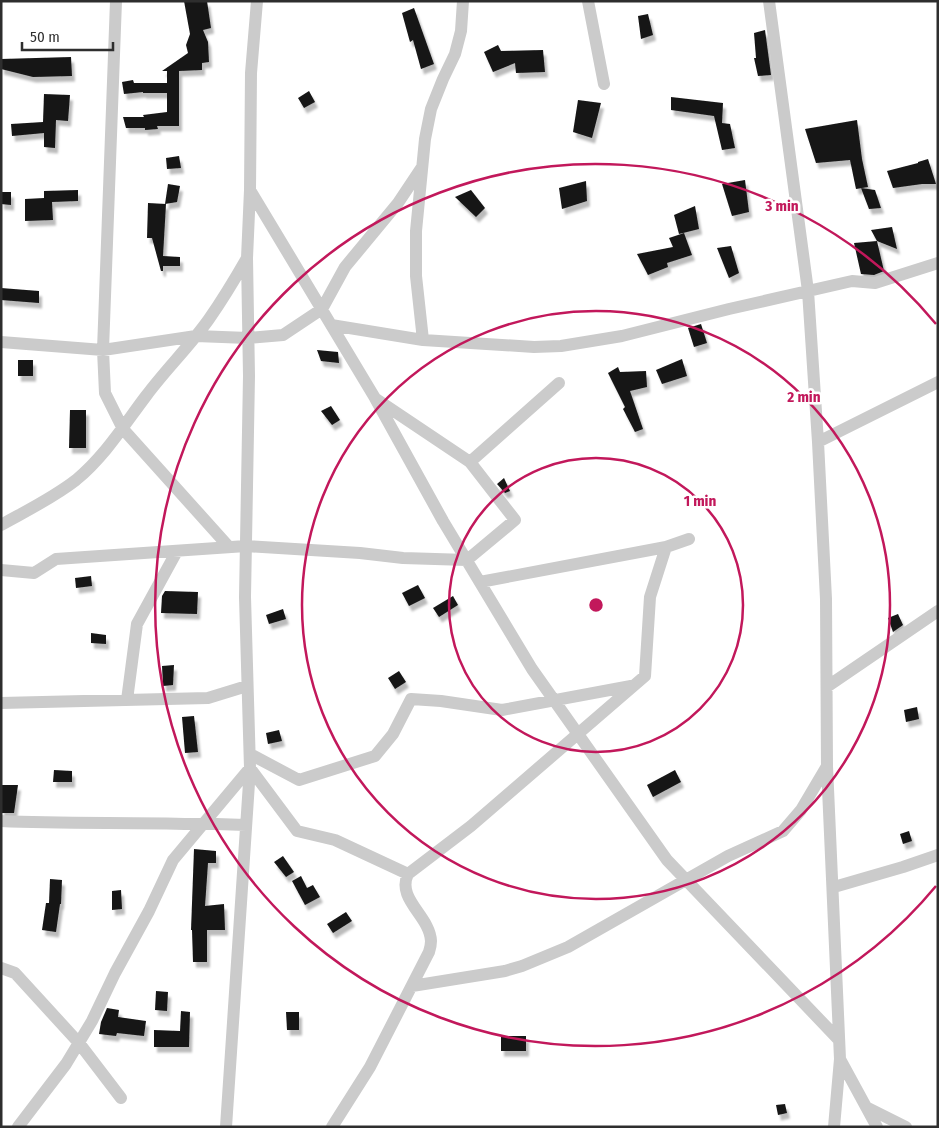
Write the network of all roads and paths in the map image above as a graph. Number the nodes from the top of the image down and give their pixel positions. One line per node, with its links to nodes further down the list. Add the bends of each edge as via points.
1 (116, 1): 18 (street)
2 (257, 1): 8 (street, via 251,74)
3 (463, 1): 7 (street, via 461,31 432,109)
4 (588, 1): 6 (street)
5 (768, 1): 11 (street)
6 (604, 84)
7 (422, 167): 12 (street, via 398,203 345,267); 16 (street, via 416,276)
8 (250, 190): 9 (street); 12 (street)
9 (247, 258): 14 (street); 15 (street)
10 (938, 263): 11 (street, via 875,282 852,282)
11 (808, 291): 16 (street, via 622,336 560,346); 23 (street)
12 (322, 309): 13 (street); 15 (street, via 284,335)
13 (331, 325): 16 (street); 21 (street)
14 (196, 336): 15 (street); 18 (street); 22 (street)
15 (248, 338): 27 (street)
16 (423, 340)
17 (1, 342): 18 (street)
18 (103, 350): 22 (street, via 105,393)
19 (938, 382): 23 (street)
20 (558, 384): 24 (street)
21 (375, 398): 24 (street); 31 (street)
22 (123, 429): 25 (street, via 75,480); 28 (street)
23 (818, 442): 37 (street)
24 (470, 462): 31 (street, via 515,520)
25 (1, 525)
26 (690, 539): 29 (street)
27 (246, 546): 28 (street); 31 (street); 35 (street)
28 (229, 547): 30 (street)
29 (666, 547): 33 (street); 36 (street, via 650,597 645,676)
30 (177, 551): 32 (street, via 56,559 34,573); 38 (street, via 138,624)
31 (467, 560): 33 (street)
32 (1, 570)
33 (480, 582): 39 (street)
34 (938, 611): 37 (street)
35 (247, 686): 38 (street, via 208,698); 42 (street)
36 (633, 686): 39 (street); 41 (street)
37 (828, 686): 43 (street)
38 (127, 700): 40 (street)
39 (554, 701): 41 (street); 42 (street, via 502,710 411,699 393,734 374,756 299,780)
40 (1, 703)
41 (577, 733): 48 (street, via 471,826); 49 (street, via 667,860)
42 (250, 754): 44 (street)
43 (828, 766): 49 (street, via 801,810 783,831); 50 (street)
44 (250, 768): 46 (street); 48 (street, via 296,831 335,840); 54 (street, via 173,860)
45 (1, 821): 46 (street, bridge)
46 (246, 825): 59 (street)
47 (938, 855): 50 (street)
48 (408, 874): 52 (street, via 404,882 405,892 427,928 431,941)
49 (685, 879): 52 (street, via 551,955 505,971); 53 (street)
50 (834, 887): 53 (street)
51 (1, 968): 54 (street, via 15,973)
52 (412, 986): 60 (street, via 370,1067)
53 (839, 1040): 55 (street)
54 (79, 1043): 56 (street); 58 (street)
55 (840, 1059): 57 (street); 61 (street)
56 (121, 1098)
57 (868, 1108): 62 (street); 63 (street)
58 (18, 1127)
59 (226, 1127)
60 (332, 1127)
61 (834, 1127)
62 (877, 1127)
63 (906, 1127)

